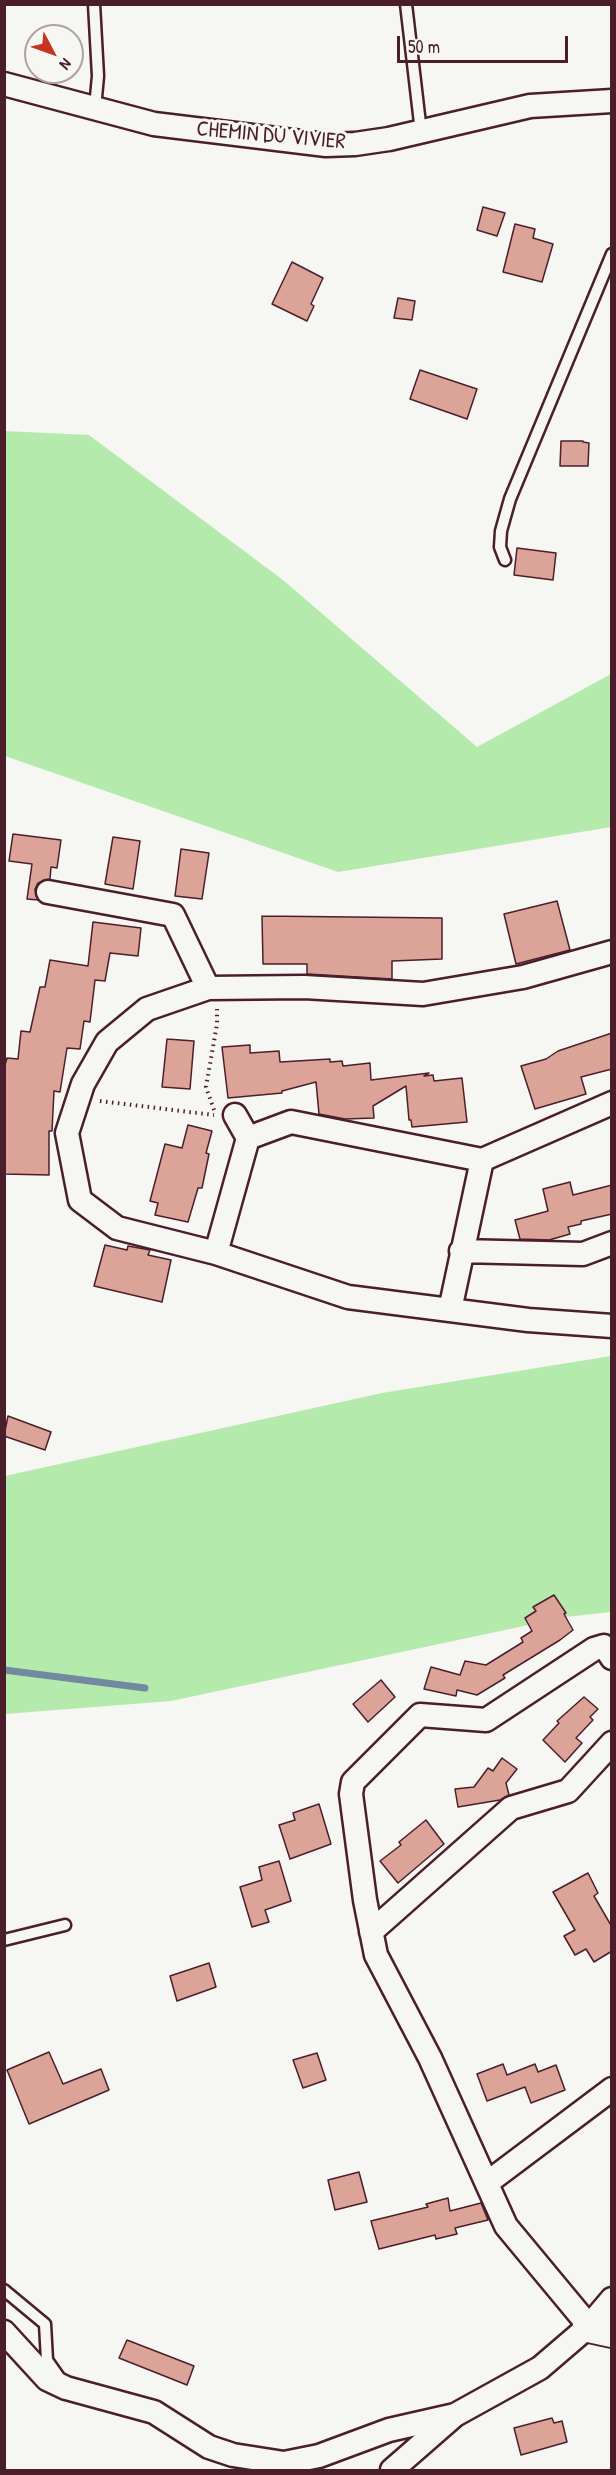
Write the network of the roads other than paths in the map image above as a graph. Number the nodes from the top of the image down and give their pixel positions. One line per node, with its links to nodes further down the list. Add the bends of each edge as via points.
1 (94, 4): 5 (lane, via 98,76)
2 (406, 4): 6 (lane)
3 (4, 84): 5 (street, CHEMIN DU VIVIER)
4 (612, 101): 6 (street, CHEMIN DU VIVIER, via 530,106)
5 (95, 108): 6 (street, CHEMIN DU VIVIER, via 154,124 326,145)
6 (421, 133)
7 (612, 254): 8 (lane, via 510,499 501,531 500,547)
8 (505, 560)
9 (48, 892): 11 (street, via 173,915)
10 (612, 952): 11 (street, via 523,977 423,994 304,987)
11 (208, 988): 18 (street, via 147,1009 107,1042 83,1083 67,1133 80,1200 117,1228)
12 (612, 1102): 15 (street)
13 (234, 1115): 14 (street)
14 (248, 1138): 15 (street, via 291,1122); 18 (street)
15 (482, 1160): 17 (street)
16 (612, 1242): 17 (street, via 583,1254)
17 (461, 1251): 19 (street)
18 (216, 1253): 19 (street, via 348,1297)
19 (450, 1310): 20 (street)
20 (612, 1326)
21 (612, 1658): 24 (street, via 604,1646 594,1649 486,1720 420,1715 353,1782 351,1794)
22 (612, 1743): 24 (street, via 568,1791 511,1808)
23 (66, 1924): 25 (lane)
24 (371, 1932): 27 (street, via 376,1955 430,2058)
25 (4, 1940)
26 (612, 2089): 27 (street)
27 (487, 2183): 30 (street, via 506,2226)
28 (4, 2290): 32 (lane, via 45,2324 47,2360)
29 (612, 2299): 30 (street)
30 (600, 2328): 33 (street, via 540,2368)
31 (4, 2332): 32 (street, via 47,2379)
32 (66, 2388): 33 (street, via 154,2412 209,2447 284,2463 319,2456 389,2430)
33 (455, 2415): 34 (street)
34 (392, 2470)

